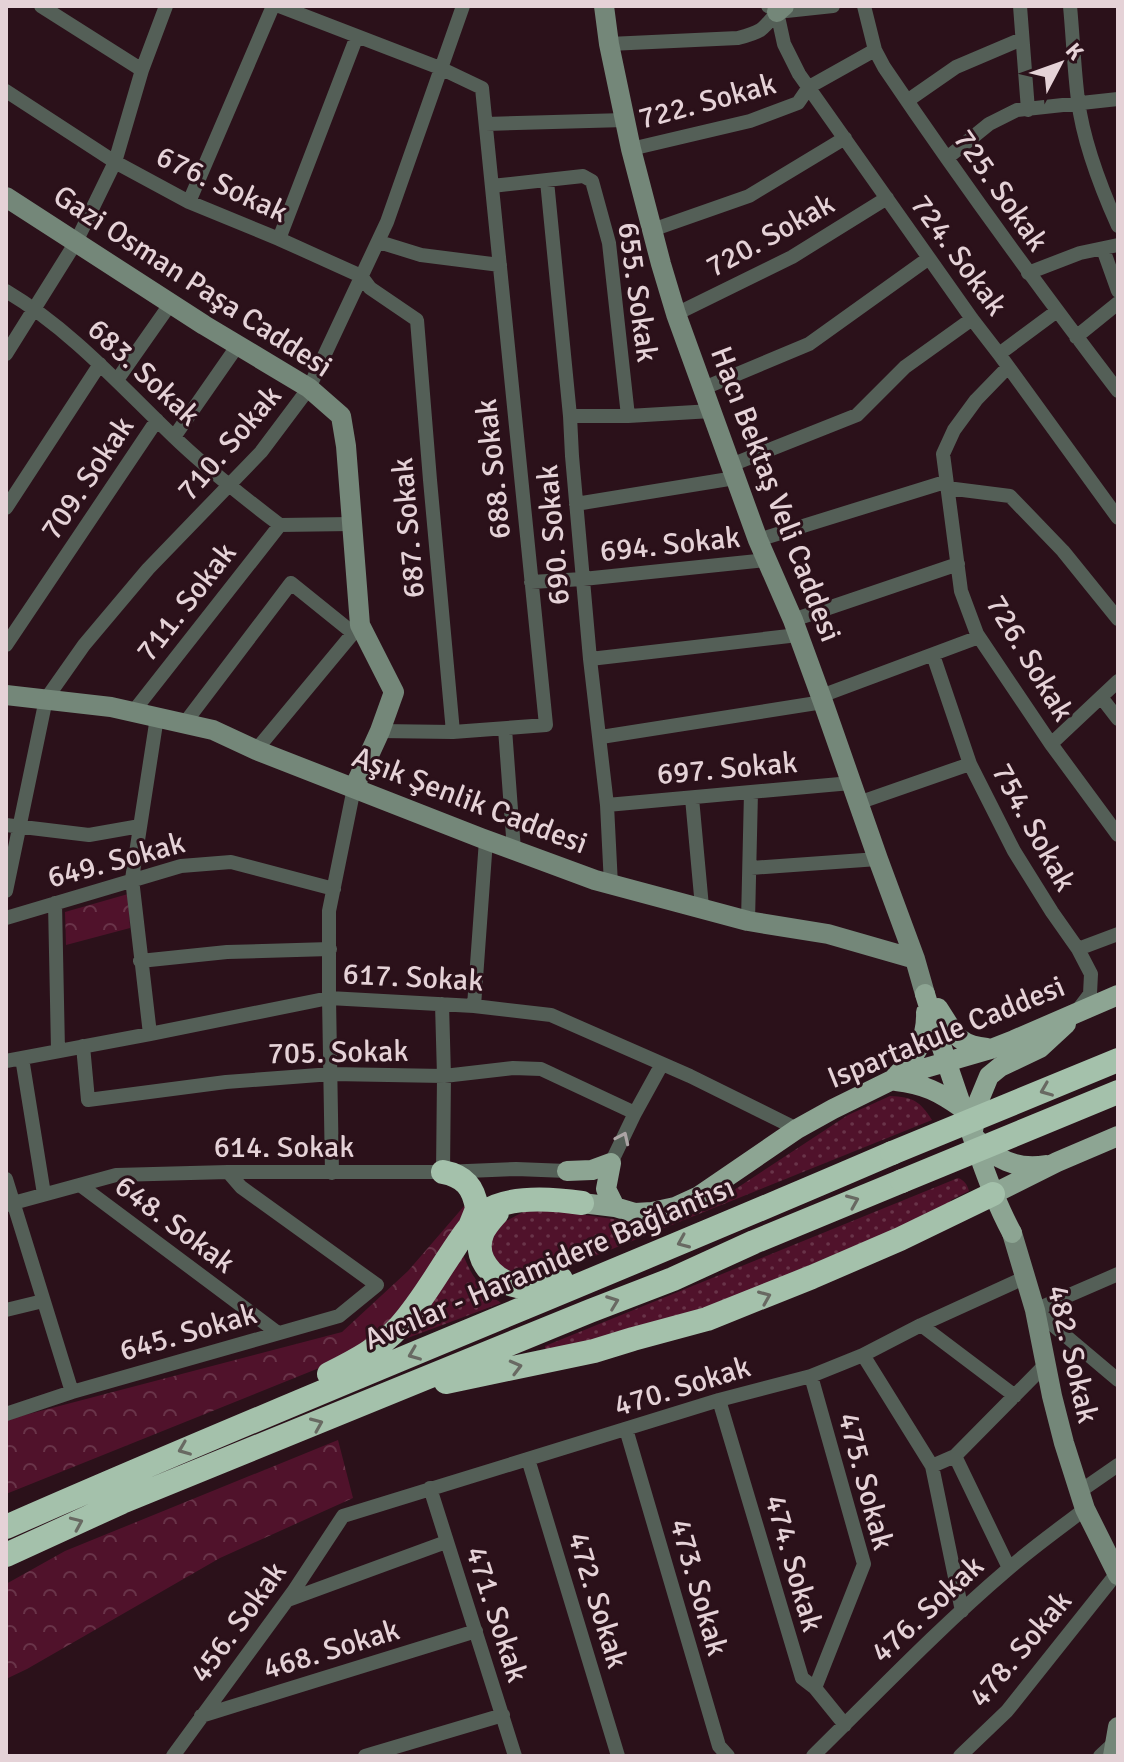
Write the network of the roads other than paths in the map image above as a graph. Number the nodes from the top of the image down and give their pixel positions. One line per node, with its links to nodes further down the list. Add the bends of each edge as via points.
1 (41, 6): 16 (street)
2 (166, 6): 16 (street)
3 (276, 6): 11 (street); 33 (street)
4 (463, 6): 15 (street, 710. Sokak)
5 (604, 6): 13 (street, Hacı Bektaş Veli Caddesi)
6 (833, 6): 10 (street)
7 (864, 6): 14 (street, 725. Sokak)
8 (1020, 6): 12 (street)
9 (1070, 6): 21 (street)
10 (776, 8): 13 (street, via 766,27 738,38); 17 (street, 724. Sokak, via 784,44)
11 (357, 36): 15 (street); 36 (street)
12 (1022, 39): 20 (street, via 956,67); 22 (street)
13 (609, 44): 23 (street, Hacı Bektaş Veli Caddesi)
14 (875, 50): 17 (street, 722. Sokak); 20 (street, 725. Sokak)
15 (440, 68): 24 (street, 688. Sokak, via 482,88); 38 (street, 710. Sokak)
16 (142, 70): 28 (street)
17 (809, 87): 25 (street, 724. Sokak); 26 (street, 722. Sokak, via 798,103 750,121)
18 (6, 91): 28 (street, 676. Sokak)
19 (1118, 99): 21 (street)
20 (907, 101): 27 (street, 725. Sokak)
21 (1078, 102): 22 (street); 34 (street)
22 (1028, 110): 27 (street, via 989,124)
23 (625, 120): 24 (street); 26 (street, Hacı Bektaş Veli Caddesi)
24 (486, 124): 30 (street, 688. Sokak)
25 (845, 138): 32 (street, 724. Sokak); 35 (street, via 749,196)
26 (631, 149): 35 (street, Hacı Bektaş Veli Caddesi)
27 (947, 158): 43 (street, 725. Sokak)
28 (115, 162): 33 (street, 676. Sokak); 37 (street)
29 (547, 181): 30 (street, 655. Sokak); 65 (street, 690. Sokak); 66 (street, 655. Sokak, via 583,176 592,181 609,243)
30 (492, 186): 42 (street, 688. Sokak)
31 (6, 197): 37 (street, Gazi Osman Paşa Caddesi)
32 (887, 198): 41 (street, 724. Sokak); 51 (street, 720. Sokak, via 792,257)
33 (189, 202): 36 (street, 676. Sokak)
34 (1118, 226)
35 (652, 230): 51 (street, Hacı Bektaş Veli Caddesi)
36 (279, 239): 44 (street, 676. Sokak)
37 (76, 242): 47 (street, Gazi Osman Paşa Caddesi); 49 (street)
38 (379, 242): 42 (street, via 421,255); 44 (street, 710. Sokak)
39 (1118, 245): 40 (street)
40 (1103, 249): 43 (street); 46 (street)
41 (929, 258): 52 (street, 724. Sokak); 62 (street, via 809,344)
42 (500, 265): 81 (street, 688. Sokak)
43 (1028, 273): 50 (street, 725. Sokak)
44 (361, 276): 53 (street, 676. Sokak); 61 (street, 710. Sokak)
45 (6, 291): 49 (street, 683. Sokak)
46 (1118, 291)
47 (171, 303): 55 (street, Gazi Osman Paşa Caddesi); 60 (street)
48 (1118, 303): 54 (street)
49 (35, 309): 56 (street); 58 (street, 683. Sokak)
50 (1057, 311): 54 (street, 725. Sokak); 57 (street)
51 (676, 314): 62 (street, Hacı Bektaş Veli Caddesi)
52 (972, 319): 57 (street, 724. Sokak); 69 (street, via 905,367 857,415)
53 (417, 320): 100 (street, 687. Sokak)
54 (1076, 337): 63 (street, 725. Sokak)
55 (238, 345): 61 (street, Gazi Osman Paşa Caddesi); 68 (street)
56 (6, 354)
57 (999, 354): 59 (street, 724. Sokak)
58 (100, 364): 60 (street, 683. Sokak); 73 (street)
59 (1008, 367): 70 (street, 726. Sokak, via 954,430 943,454); 74 (street, 724. Sokak)
60 (117, 380): 67 (street, 683. Sokak)
61 (309, 388): 71 (street, 710. Sokak); 75 (street, Gazi Osman Paşa Caddesi, via 341,416)
62 (704, 388): 64 (street, Hacı Bektaş Veli Caddesi)
63 (1118, 391)
64 (712, 411): 66 (street); 69 (street, Hacı Bektaş Veli Caddesi)
65 (570, 416): 66 (street); 72 (street, 690. Sokak)
66 (628, 416)
67 (157, 420): 68 (street, 683. Sokak); 86 (street, 709. Sokak)
68 (174, 437): 71 (street, 683. Sokak)
69 (733, 472): 72 (street); 77 (street, Hacı Bektaş Veli Caddesi)
70 (946, 485): 77 (street); 79 (street, 726. Sokak); 82 (street, via 1010,496)
71 (230, 486): 76 (street, 683. Sokak); 92 (street, 710. Sokak, via 148,569)
72 (576, 504): 80 (street, 690. Sokak)
73 (6, 508)
74 (1118, 518)
75 (351, 524): 76 (street); 84 (street, Gazi Osman Paşa Caddesi)
76 (280, 525): 94 (street, 711. Sokak)
77 (758, 540): 78 (street, Hacı Bektaş Veli Caddesi)
78 (766, 560): 80 (street, 694. Sokak); 83 (street, Hacı Bektaş Veli Caddesi)
79 (958, 564): 83 (street); 85 (street, 726. Sokak, via 961,591)
80 (583, 579): 81 (street, 694. Sokak); 88 (street, 690. Sokak)
81 (531, 582): 98 (street, 688. Sokak, via 546,725)
82 (1118, 619)
83 (796, 628): 88 (street); 93 (street, Hacı Bektaş Veli Caddesi)
84 (356, 629): 97 (street, via 291,583); 99 (street, Gazi Osman Paşa Caddesi, via 394,692); 103 (street)
85 (979, 637): 87 (street); 102 (street, 726. Sokak)
86 (6, 645)
87 (933, 655): 93 (street); 104 (street, 754. Sokak)
88 (590, 659): 101 (street, 690. Sokak)
89 (1118, 681): 91 (street)
90 (6, 695): 92 (street, Aşık Şenlik Caddesi)
91 (1101, 697): 96 (street); 102 (street)
92 (46, 699): 94 (street, Aşık Şenlik Caddesi); 111 (street)
93 (822, 699): 101 (street); 105 (street, Hacı Bektaş Veli Caddesi)
94 (133, 712): 95 (street, Aşık Şenlik Caddesi)
95 (157, 717): 97 (street, Aşık Şenlik Caddesi); 112 (street)
96 (1118, 719)
97 (184, 724): 103 (street, Aşık Şenlik Caddesi, via 213,730)
98 (505, 729): 100 (street, 688. Sokak); 115 (street)
99 (380, 731): 100 (street, 688. Sokak); 106 (street, Gazi Osman Paşa Caddesi)
100 (453, 732)
101 (601, 737): 110 (street, 690. Sokak)
102 (1051, 744): 113 (street, 726. Sokak)
103 (256, 750): 106 (street, Aşık Şenlik Caddesi)
104 (970, 764): 109 (street); 128 (street, 754. Sokak, via 1014,851)
105 (851, 783): 107 (street, 697. Sokak); 109 (street, Hacı Bektaş Veli Caddesi)
106 (354, 788): 114 (street, Aşık Şenlik Caddesi); 120 (street)
107 (751, 792): 108 (street, 697. Sokak); 117 (street)
108 (692, 798): 110 (street, 697. Sokak); 123 (street)
109 (858, 803): 116 (street, Hacı Bektaş Veli Caddesi)
110 (607, 805): 119 (street, 690. Sokak)
111 (12, 826): 112 (street, via 89,835); 121 (street)
112 (140, 826): 118 (street)
113 (1118, 835)
114 (486, 840): 115 (street, Aşık Şenlik Caddesi); 135 (street)
115 (514, 850): 119 (street, Aşık Şenlik Caddesi)
116 (878, 859): 117 (street); 129 (street, Hacı Bektaş Veli Caddesi)
117 (751, 868): 125 (street)
118 (132, 879): 120 (street, 649. Sokak, via 181,866 231,862); 122 (street, 649. Sokak); 130 (street)
119 (611, 885): 123 (street, Aşık Şenlik Caddesi)
120 (334, 889): 127 (street)
121 (6, 891)
122 (55, 903): 124 (street, 649. Sokak); 140 (street)
123 (702, 907): 125 (street, Aşık Şenlik Caddesi)
124 (6, 918)
125 (748, 921): 129 (street, Aşık Şenlik Caddesi, via 828,934)
126 (1118, 934): 128 (street)
127 (330, 949): 130 (street); 133 (street)
128 (1078, 949): 136 (street, 754. Sokak, via 1091,985)
129 (915, 959): 131 (street, Hacı Bektaş Veli Caddesi)
130 (140, 961): 137 (street)
131 (925, 994): 139 (main road, via 954,1035 970,1047); 144 (main road); 148 (main road, via 921,1046)
132 (1118, 995): 136 (main road, Ispartakule Caddesi)
133 (329, 998): 134 (street, 617. Sokak); 137 (street, 617. Sokak); 146 (street)
134 (442, 1004): 135 (street, 617. Sokak); 147 (street)
135 (474, 1006): 145 (street, 617. Sokak, via 551,1015)
136 (1075, 1014): 139 (main road, Ispartakule Caddesi); 153 (main road, via 1040,1048 989,1076)
137 (150, 1034): 138 (street, 617. Sokak)
138 (83, 1046): 140 (street, 617. Sokak); 146 (street, 705. Sokak, via 88,1100)
139 (991, 1049): 144 (main road, Ispartakule Caddesi)
140 (58, 1050): 141 (street, 617. Sokak)
141 (22, 1058): 143 (street, 617. Sokak); 164 (street)
142 (1118, 1060): 172 (highway, Avcılar - Haramidere Bağlantısı, one-way to 172, bridge)
143 (6, 1061)
144 (946, 1062): 148 (main road, Ispartakule Caddesi); 150 (main road)
145 (662, 1064): 151 (street); 152 (street, 617. Sokak)
146 (332, 1074): 147 (street, 705. Sokak); 160 (street)
147 (444, 1076): 151 (street, 705. Sokak, via 541,1069); 159 (street)
148 (892, 1080): 150 (main road, via 929,1088); 152 (main road, Ispartakule Caddesi)
149 (1118, 1092): 184 (highway, Avcılar - Haramidere Bağlantısı, one-way to 149, bridge)
150 (962, 1108): 153 (main road)
151 (635, 1113): 156 (street, one-way to 151)
152 (797, 1129): 166 (main road, Ispartakule Caddesi, via 675,1207 635,1213)
153 (972, 1135): 155 (main road, via 991,1154 1017,1165); 165 (main road)
154 (1118, 1136): 155 (main road)
155 (1057, 1162): 161 (main road)
156 (611, 1163): 157 (main road); 166 (main road)
157 (567, 1171): 159 (street, 614. Sokak); 166 (main road)
158 (228, 1172): 160 (street, 614. Sokak); 163 (street, 614. Sokak, via 116,1175); 179 (street, 645. Sokak, via 241,1187 377,1285 339,1316)
159 (443, 1172): 160 (street, 614. Sokak); 170 (highway, via 471,1189 477,1209)
160 (332, 1173)
161 (1024, 1178): 165 (main road); 171 (main road, via 1010,1220)
162 (6, 1179): 169 (street)
163 (80, 1185): 164 (street, 614. Sokak); 179 (street, 648. Sokak)
164 (44, 1194): 169 (street, 614. Sokak)
165 (993, 1194): 171 (main road); 184 (highway, one-way to 165, via 443,1383 594,1351 707,1319)
166 (610, 1198): 168 (main road, Ispartakule Caddesi)
167 (512, 1202): 168 (highway); 170 (highway, via 487,1211); 172 (highway, via 490,1222 480,1245 487,1268 513,1286 550,1283 600,1265)
168 (582, 1203)
169 (10, 1204): 175 (street)
170 (469, 1229): 189 (highway, via 386,1339)
171 (1012, 1233): 174 (street, 482. Sokak)
172 (641, 1259): 189 (highway, Avcılar - Haramidere Bağlantısı, one-way to 189)
173 (1118, 1274): 177 (street)
174 (1024, 1278): 177 (street, 482. Sokak); 178 (street, 470. Sokak)
175 (43, 1301): 176 (street); 185 (street)
176 (6, 1310)
177 (1035, 1310): 181 (street, 482. Sokak); 183 (street)
178 (921, 1325): 180 (street, 470. Sokak); 186 (street)
179 (278, 1333): 185 (street, 645. Sokak)
180 (863, 1355): 182 (street, 470. Sokak); 194 (street)
181 (1046, 1364): 186 (street); 196 (street, 482. Sokak)
182 (811, 1376): 187 (street, 470. Sokak); 206 (street, 475. Sokak, via 864,1564)
183 (1118, 1380)
184 (412, 1384): 200 (highway, Avcılar - Haramidere Bağlantısı, one-way to 184)
185 (72, 1392): 188 (street, 645. Sokak)
186 (1015, 1396): 191 (street)
187 (719, 1400): 190 (street, 470. Sokak); 206 (street, 474. Sokak, via 798,1667)
188 (6, 1414)
189 (256, 1419): 198 (highway, Avcılar - Haramidere Bağlantısı, one-way to 198)
190 (626, 1429): 192 (street, 470. Sokak); 210 (street, 473. Sokak)
191 (955, 1456): 194 (street); 201 (street)
192 (528, 1459): 195 (street, 470. Sokak); 214 (street, 472. Sokak)
193 (1118, 1465): 196 (street, 476. Sokak)
194 (932, 1466): 204 (street)
195 (430, 1488): 197 (street, 470. Sokak); 199 (street, 471. Sokak)
196 (1082, 1501): 201 (street, 476. Sokak); 202 (street, 482. Sokak)
197 (343, 1516): 203 (street, 456. Sokak)
198 (6, 1527)
199 (446, 1542): 203 (street); 205 (street, 471. Sokak)
200 (6, 1555)
201 (1009, 1568): 204 (street, 476. Sokak)
202 (1117, 1574): 216 (street, 478. Sokak, via 1007,1711)
203 (287, 1600): 208 (street, 456. Sokak)
204 (962, 1611): 209 (street, 476. Sokak)
205 (476, 1631): 207 (street, 471. Sokak); 208 (street, 468. Sokak)
206 (815, 1688): 209 (street, 474. Sokak)
207 (503, 1715): 212 (street); 213 (street, 471. Sokak)
208 (201, 1716): 211 (street, 456. Sokak)
209 (845, 1725): 215 (street, 476. Sokak)
210 (719, 1753)
211 (173, 1756)
212 (365, 1756)
213 (515, 1756)
214 (618, 1756)
215 (813, 1756)
216 (960, 1756)

